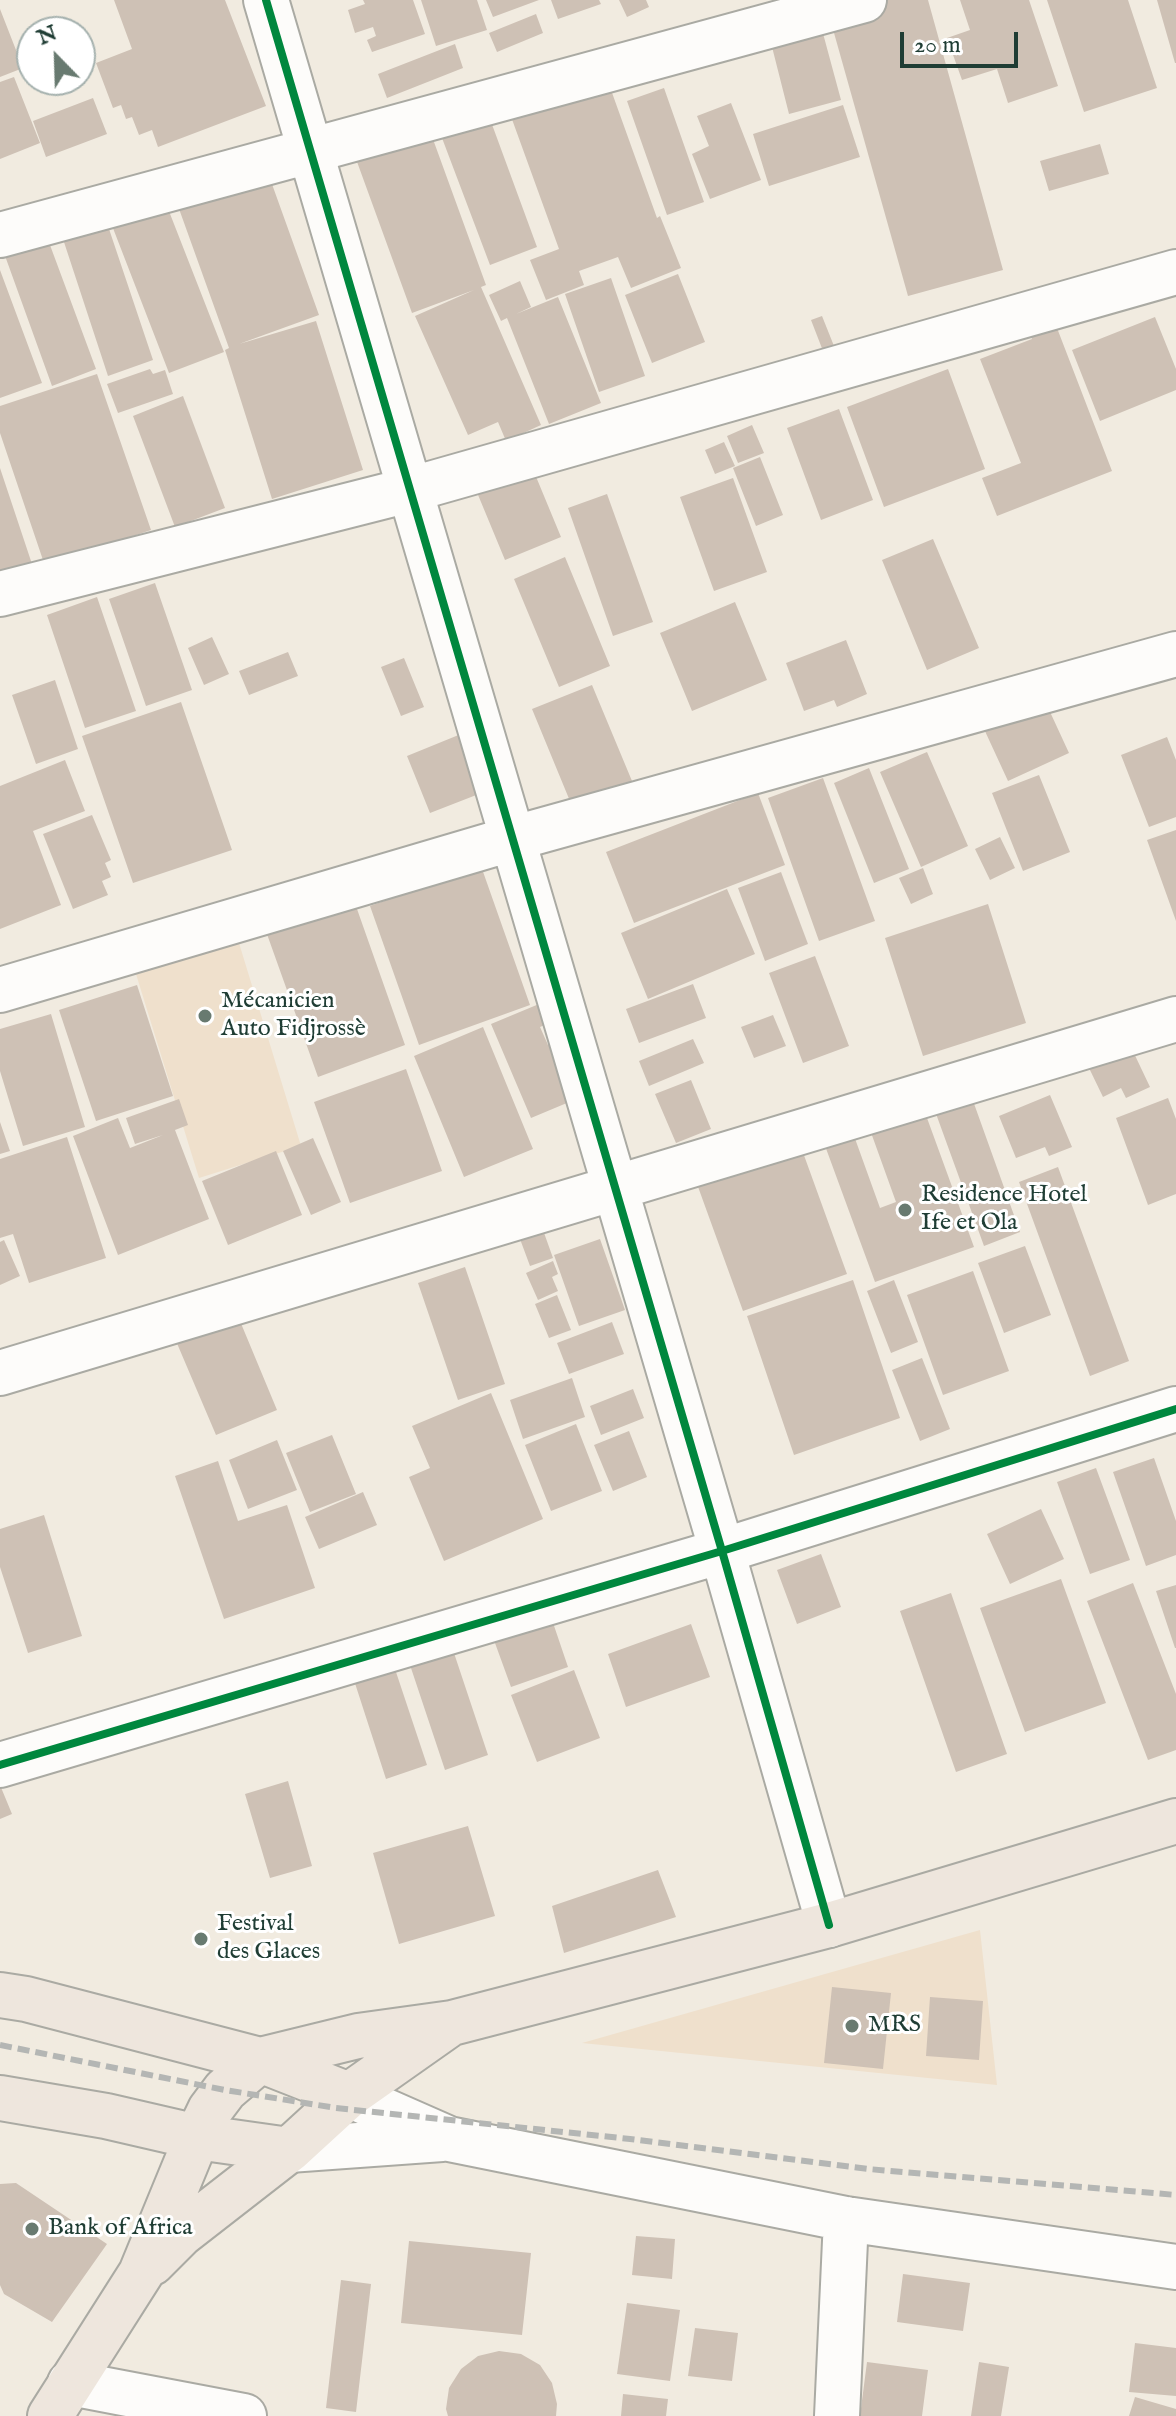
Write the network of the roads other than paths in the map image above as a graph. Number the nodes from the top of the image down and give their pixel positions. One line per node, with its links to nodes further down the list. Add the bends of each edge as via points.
1 (266, 0): 3 (street)
2 (864, 0): 3 (street)
3 (309, 151): 4 (street); 6 (street)
4 (0, 235)
5 (1176, 272): 6 (street)
6 (409, 490): 7 (street); 9 (street)
7 (0, 594)
8 (1176, 654): 9 (street)
9 (511, 839): 10 (street); 12 (street)
10 (0, 990)
11 (1176, 1019): 12 (street)
12 (614, 1189): 13 (street); 15 (street)
13 (0, 1373)
14 (1176, 1409): 15 (street)
15 (722, 1551): 16 (street); 18 (street)
16 (0, 1765)
17 (1176, 1821): 18 (main road)
18 (829, 1925): 20 (main road)
19 (0, 1995): 21 (main road)
20 (452, 2023): 21 (main road, via 358,2036); 22 (main road)
21 (260, 2060): 22 (main road); 24 (main road, via 225,2090)
22 (349, 2095): 25 (street); 26 (main road)
23 (1, 2099): 24 (main road)
24 (197, 2137): 26 (main road); 29 (main road)
25 (449, 2139): 26 (street); 27 (street)
26 (289, 2150): 29 (main road, via 181,2234)
27 (846, 2219): 28 (street); 32 (street)
28 (1176, 2267)
29 (141, 2273): 30 (main road)
30 (60, 2399): 31 (street)
31 (244, 2416)
32 (837, 2416)

